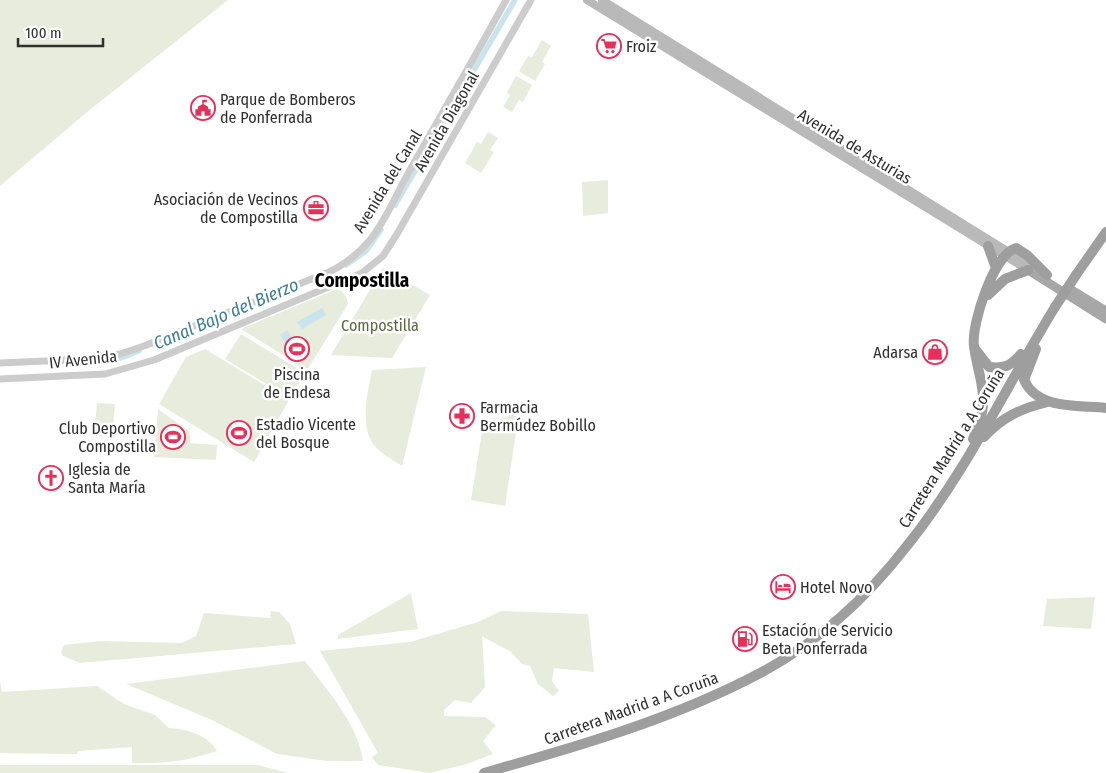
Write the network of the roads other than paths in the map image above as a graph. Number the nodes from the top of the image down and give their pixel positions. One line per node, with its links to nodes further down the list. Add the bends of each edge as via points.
1 (506, 0): 18 (street, Avenida del Canal, via 481,50 387,213 372,238 350,261 129,351 92,359)
2 (532, 0): 7 (street, Avenida Diagonal)
3 (587, 0): 6 (main road, Avenida de Asturias)
4 (602, 0): 8 (main road, Avenida de Asturias)
5 (1106, 232): 14 (highway, Carretera Madrid a A Coruña, bridge)
6 (988, 246): 8 (main road, Avenida de Asturias); 9 (highway)
7 (383, 256): 19 (street, IV Avenida, via 372,266 339,284 141,365 97,375)
8 (1005, 256): 9 (highway); 10 (main road, Avenida de Asturias); 11 (highway, via 1006,269); 12 (highway, via 1013,248 1020,249)
9 (996, 268): 13 (highway)
10 (1028, 270): 11 (highway); 16 (main road, Avenida de Asturias)
11 (1015, 274): 13 (highway, via 999,283)
12 (1047, 275): 15 (main road)
13 (984, 299): 17 (highway, via 974,324)
14 (1055, 307): 17 (highway, via 1008,367 989,367); 20 (highway, via 1024,380 1029,391); 22 (highway, Carretera Madrid a A Coruña)
15 (1106, 310)
16 (1106, 319)
17 (974, 346): 22 (highway, via 983,407 971,446)
18 (0, 362)
19 (0, 379)
20 (1048, 402): 21 (highway); 22 (highway, via 1001,420)
21 (1106, 408)
22 (960, 467): 23 (highway, Carretera Madrid a A Coruña, via 907,547 861,598 811,640 764,671 705,700 570,749)
23 (484, 773)

